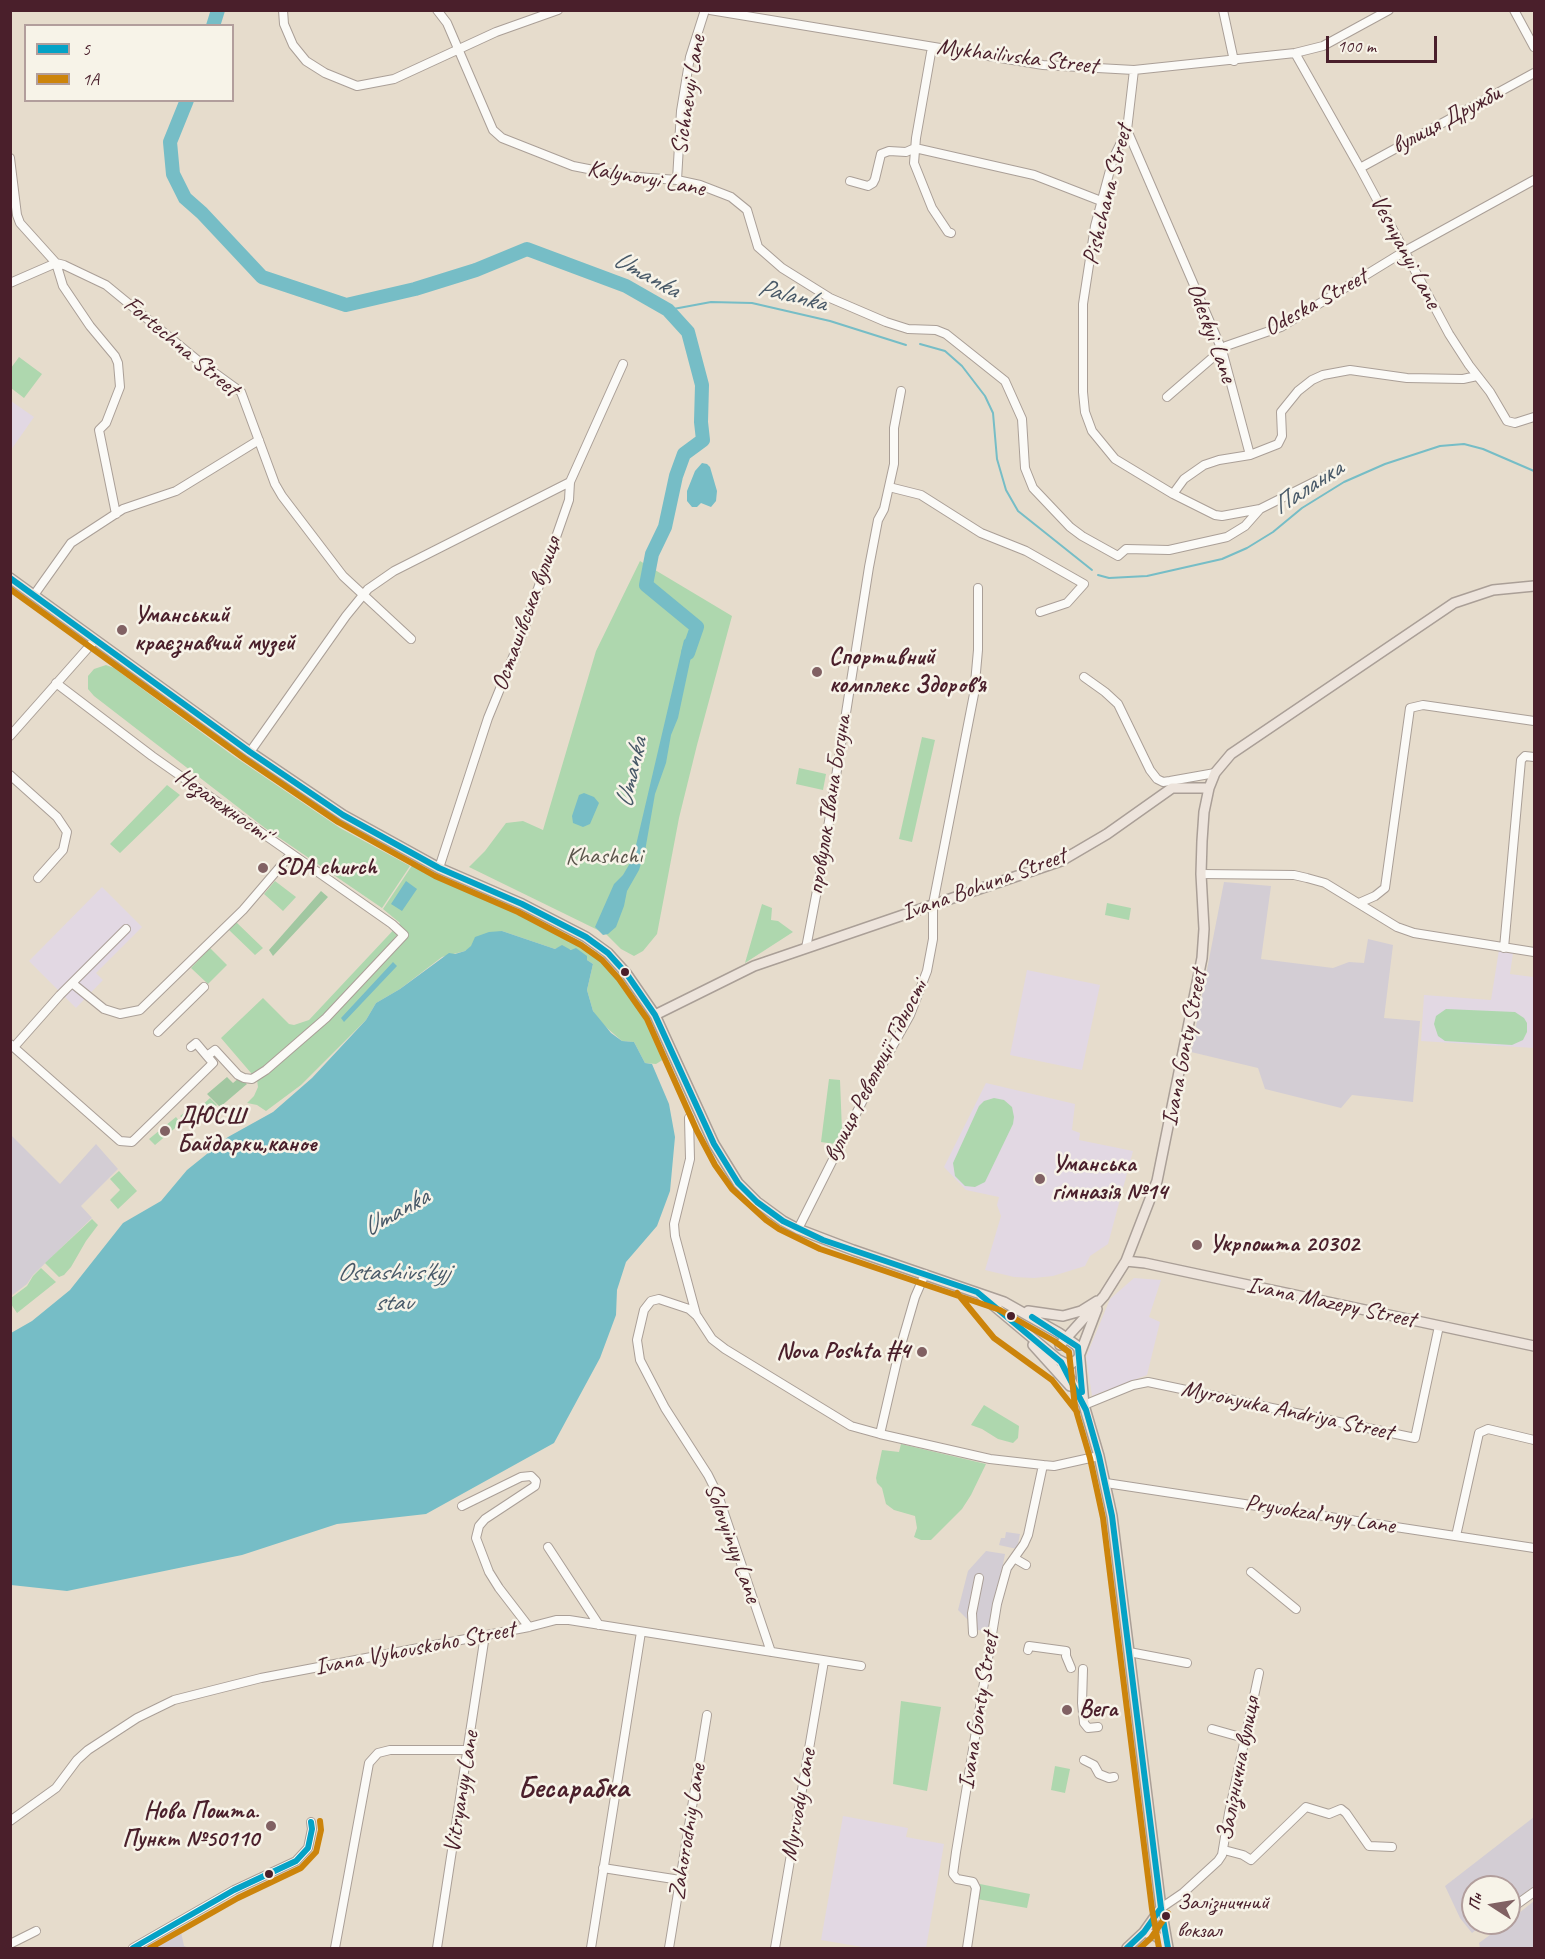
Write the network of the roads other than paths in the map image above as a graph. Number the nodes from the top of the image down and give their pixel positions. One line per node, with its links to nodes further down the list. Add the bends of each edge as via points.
1 (283, 10): 11 (street, via 293,45 306,60 357,86 394,79)
2 (437, 10): 11 (street, Kalynovyi Lane)
3 (558, 10): 11 (street)
4 (705, 10): 20 (street, Sichnevyi Lane, via 688,68)
5 (710, 10): 9 (street, Mykhailivska Street)
6 (1224, 10): 13 (street)
7 (1389, 10): 12 (street, Mykhailivska Street, via 1323,46)
8 (1514, 10): 10 (street)
9 (932, 46): 14 (street, Mykhailivska Street, via 1043,65); 17 (street)
10 (1534, 47)
11 (457, 49): 20 (street, Kalynovyi Lane, via 493,130 502,138 601,173)
12 (1295, 53): 13 (street, Mykhailivska Street); 19 (street, Vesnyanyi Lane)
13 (1234, 61): 14 (street, Mykhailivska Street)
14 (1134, 69): 16 (street, Pishchana Street)
15 (1534, 73): 19 (street, вулиця Дружби)
16 (1127, 130): 23 (street, Pishchana Street, via 1113,159); 28 (street, Odeskyi Lane)
17 (915, 148): 22 (street, via 881,154 875,179 868,186); 23 (street, via 1034,175); 24 (street, via 918,177 932,208)
18 (10, 158): 26 (street, Fortechna Street, via 20,223)
19 (1360, 168): 25 (street, Vesnyanyi Lane)
20 (677, 180): 40 (street, Kalynovyi Lane, via 731,197 747,210 764,255 830,298 908,329 946,334 1005,381 1022,419 1025,468 1033,488 1082,536 1118,555 1126,549 1169,550 1239,531)
21 (1534, 180): 25 (street, Odeska Street)
22 (850, 181)
23 (1101, 201): 39 (street, Pishchana Street, via 1083,304 1085,412 1092,430 1110,454)
24 (951, 233)
25 (1405, 251): 28 (street, Odeska Street, via 1281,327); 30 (street, Vesnyanyi Lane, via 1449,334)
26 (56, 263): 27 (street); 34 (street, Fortechna Street, via 106,285 233,385 246,402); 41 (street, via 63,286 118,363 120,387 106,423 99,430)
27 (10, 283)
28 (1221, 350): 32 (street, Odeska Street); 35 (street, Odeskyi Lane)
29 (623, 364): 37 (street, Осташівська вулиця)
30 (1477, 376): 33 (street, Vesnyanyi Lane, via 1507,421 1515,423); 35 (street, via 1407,378 1350,370 1323,375 1298,391 1281,412 1282,435 1278,444)
31 (901, 391): 38 (street, провулок Івана Богуна)
32 (1167, 397)
33 (1534, 417)
34 (259, 440): 41 (street, via 176,491); 46 (street, Fortechna Street, via 282,496)
35 (1250, 455): 39 (street, via 1204,465 1184,479)
36 (1338, 470): 40 (street)
37 (570, 482): 46 (street, via 394,571); 60 (street, Осташівська вулиця, via 569,500 488,718)
38 (889, 487): 47 (street, via 921,495 981,533 1026,551 1084,584 1067,603); 66 (street, провулок Івана Богуна, via 878,520)
39 (1173, 494): 40 (street, Pishchana Street, via 1222,516)
40 (1260, 509)
41 (116, 514): 45 (street, via 71,543)
42 (10, 578): 45 (main road)
43 (1534, 586): 56 (main road, via 1493,590 1454,603 1231,754)
44 (978, 588): 64 (street, вулиця Революції Гідності, via 974,694)
45 (34, 595): 49 (main road)
46 (362, 595): 48 (street, Fortechna Street); 54 (street)
47 (1040, 612)
48 (411, 639)
49 (95, 640): 51 (street); 54 (main road)
50 (1084, 677): 56 (street, via 1118,704 1157,779 1170,781)
51 (56, 683): 53 (street); 59 (street, Незалежності')
52 (1534, 721): 63 (street, via 1423,705 1410,708 1385,888)
53 (10, 736)
54 (249, 752): 60 (main road, via 342,815)
55 (1534, 757): 67 (street, via 1521,760)
56 (1215, 773): 58 (main road)
57 (10, 775): 62 (street, via 67,831 63,850)
58 (1209, 788): 61 (main road, Ivana Gonty Street); 64 (main road, Ivana Bohuna Street, via 1172,788 1107,834 1060,861)
59 (291, 854): 69 (street, via 243,910 140,1010 120,1014 104,1009); 75 (street, Незалежності', via 404,935 326,1018 252,1079 238,1075 215,1050)
60 (439, 868): 71 (main road, via 586,937 626,973)
61 (1201, 874): 63 (street, via 1300,876 1325,883); 78 (main road, Ivana Gonty Street, via 1204,942 1195,1000 1157,1181)
62 (38, 878)
63 (1359, 903): 67 (street, via 1414,933)
64 (933, 904): 66 (main road, Ivana Bohuna Street); 77 (street, вулиця Революції Гідності, via 933,939 921,991)
65 (126, 929): 69 (street)
66 (806, 948): 71 (main road, Ivana Bohuna Street, via 754,966)
67 (1504, 948): 68 (street)
68 (1534, 952)
69 (72, 983): 73 (street)
70 (204, 987): 72 (street)
71 (655, 1015): 77 (main road, via 705,1127 731,1172 757,1202)
72 (158, 1032)
73 (12, 1045): 75 (street, via 120,1141 132,1142 213,1063)
74 (191, 1047): 75 (street, via 196,1043)
75 (207, 1056)
76 (689, 1118): 83 (street, via 690,1159 674,1224)
77 (798, 1229): 79 (main road)
78 (1126, 1261): 81 (main road, Ivana Gonty Street); 84 (main road, Ivana Mazepy Street)
79 (925, 1274): 80 (main road); 91 (street, via 898,1352)
80 (977, 1292): 82 (main road); 85 (main road)
81 (1104, 1296): 82 (main road, Ivana Gonty Street, via 1081,1311 1063,1316); 86 (main road, Ivana Gonty Street); 88 (main road, Ivana Gonty Street)
82 (1020, 1309): 86 (main road)
83 (697, 1316): 91 (street, via 712,1339 725,1349 851,1426); 111 (street, Solovyinyy Lane, via 662,1299 651,1301 640,1320 637,1350 665,1408 718,1495)
84 (1439, 1326): 87 (main road, Ivana Mazepy Street); 90 (street, Myronyuka Andriya Street, via 1415,1438 1148,1382)
85 (1017, 1327): 89 (main road); 90 (main road)
86 (1067, 1342): 88 (main road, via 1079,1349); 89 (main road, via 1057,1354)
87 (1534, 1346)
88 (1080, 1356): 89 (main road, via 1072,1364); 90 (main road)
89 (1061, 1362): 90 (main road)
90 (1084, 1405): 93 (main road)
91 (879, 1434): 94 (street, via 990,1459)
92 (1534, 1440): 97 (street, via 1488,1429 1479,1433)
93 (1100, 1456): 94 (street); 95 (main road)
94 (1043, 1465): 100 (street, Ivana Gonty Street, via 1028,1535)
95 (1106, 1483): 97 (street, Pryvokzalʹnyy Lane); 112 (main road)
96 (462, 1506): 106 (street, via 521,1477 531,1476 536,1481 535,1486 485,1519 476,1538 489,1572)
97 (1456, 1536): 99 (street, Pryvokzalʹnyy Lane)
98 (548, 1547): 105 (street)
99 (1534, 1548)
100 (1014, 1558): 101 (street); 144 (street, Ivana Gonty Street, via 1003,1578 997,1604 953,1874 957,1879 973,1882 976,1888)
101 (1026, 1565)
102 (1251, 1572): 104 (street)
103 (979, 1578): 108 (street, via 972,1613)
104 (1296, 1609)
105 (599, 1625): 106 (street, Ivana Vyhovskoho Street, via 556,1620); 107 (street, Ivana Vyhovskoho Street)
106 (529, 1627): 109 (street, Ivana Vyhovskoho Street)
107 (641, 1632): 111 (street, Ivana Vyhovskoho Street); 130 (street)
108 (973, 1633)
109 (485, 1635): 123 (street, Vitryanyy Lane); 126 (street, Ivana Vyhovskoho Street, via 261,1678 174,1700 97,1744 77,1760 56,1788)
110 (1028, 1650): 116 (street, via 1029,1646 1066,1651)
111 (771, 1652): 113 (street, Ivana Vyhovskoho Street)
112 (1130, 1652): 114 (street); 134 (main road)
113 (824, 1661): 115 (street, Ivana Vyhovskoho Street); 143 (street, Myrvody Lane)
114 (1187, 1663)
115 (861, 1666)
116 (1071, 1668)
117 (1083, 1669): 120 (street, via 1084,1723 1088,1728)
118 (1259, 1673): 122 (street, Залізнична вулиця)
119 (707, 1715): 131 (street, Zahorodniy Lane)
120 (1098, 1727)
121 (1212, 1729): 122 (street)
122 (1244, 1738): 129 (street, Залізнична вулиця)
123 (467, 1750): 139 (street, via 390,1750 378,1753 369,1763); 140 (street, Vitryanyy Lane)
124 (1084, 1760): 125 (street, via 1094,1765 1099,1774)
125 (1114, 1778)
126 (10, 1821)
127 (311, 1822): 138 (street, via 308,1848 296,1861 234,1890)
128 (1392, 1846): 129 (street, via 1370,1846 1341,1809 1329,1814 1306,1807 1251,1860)
129 (1224, 1850): 134 (street, Залізнична вулиця, via 1218,1861)
130 (603, 1868): 131 (street); 141 (street)
131 (680, 1880): 142 (street, Zahorodniy Lane)
132 (1534, 1892): 133 (street)
133 (1521, 1901)
134 (1161, 1908): 136 (main road, Залізнична вулиця); 146 (main road)
135 (36, 1930): 137 (street)
136 (1144, 1932): 145 (main road, Залізнична вулиця); 146 (main road, via 1156,1936)
137 (10, 1944)
138 (133, 1948)
139 (335, 1948)
140 (437, 1948)
141 (591, 1948)
142 (669, 1948)
143 (775, 1948)
144 (968, 1948)
145 (1127, 1948)
146 (1167, 1948)

